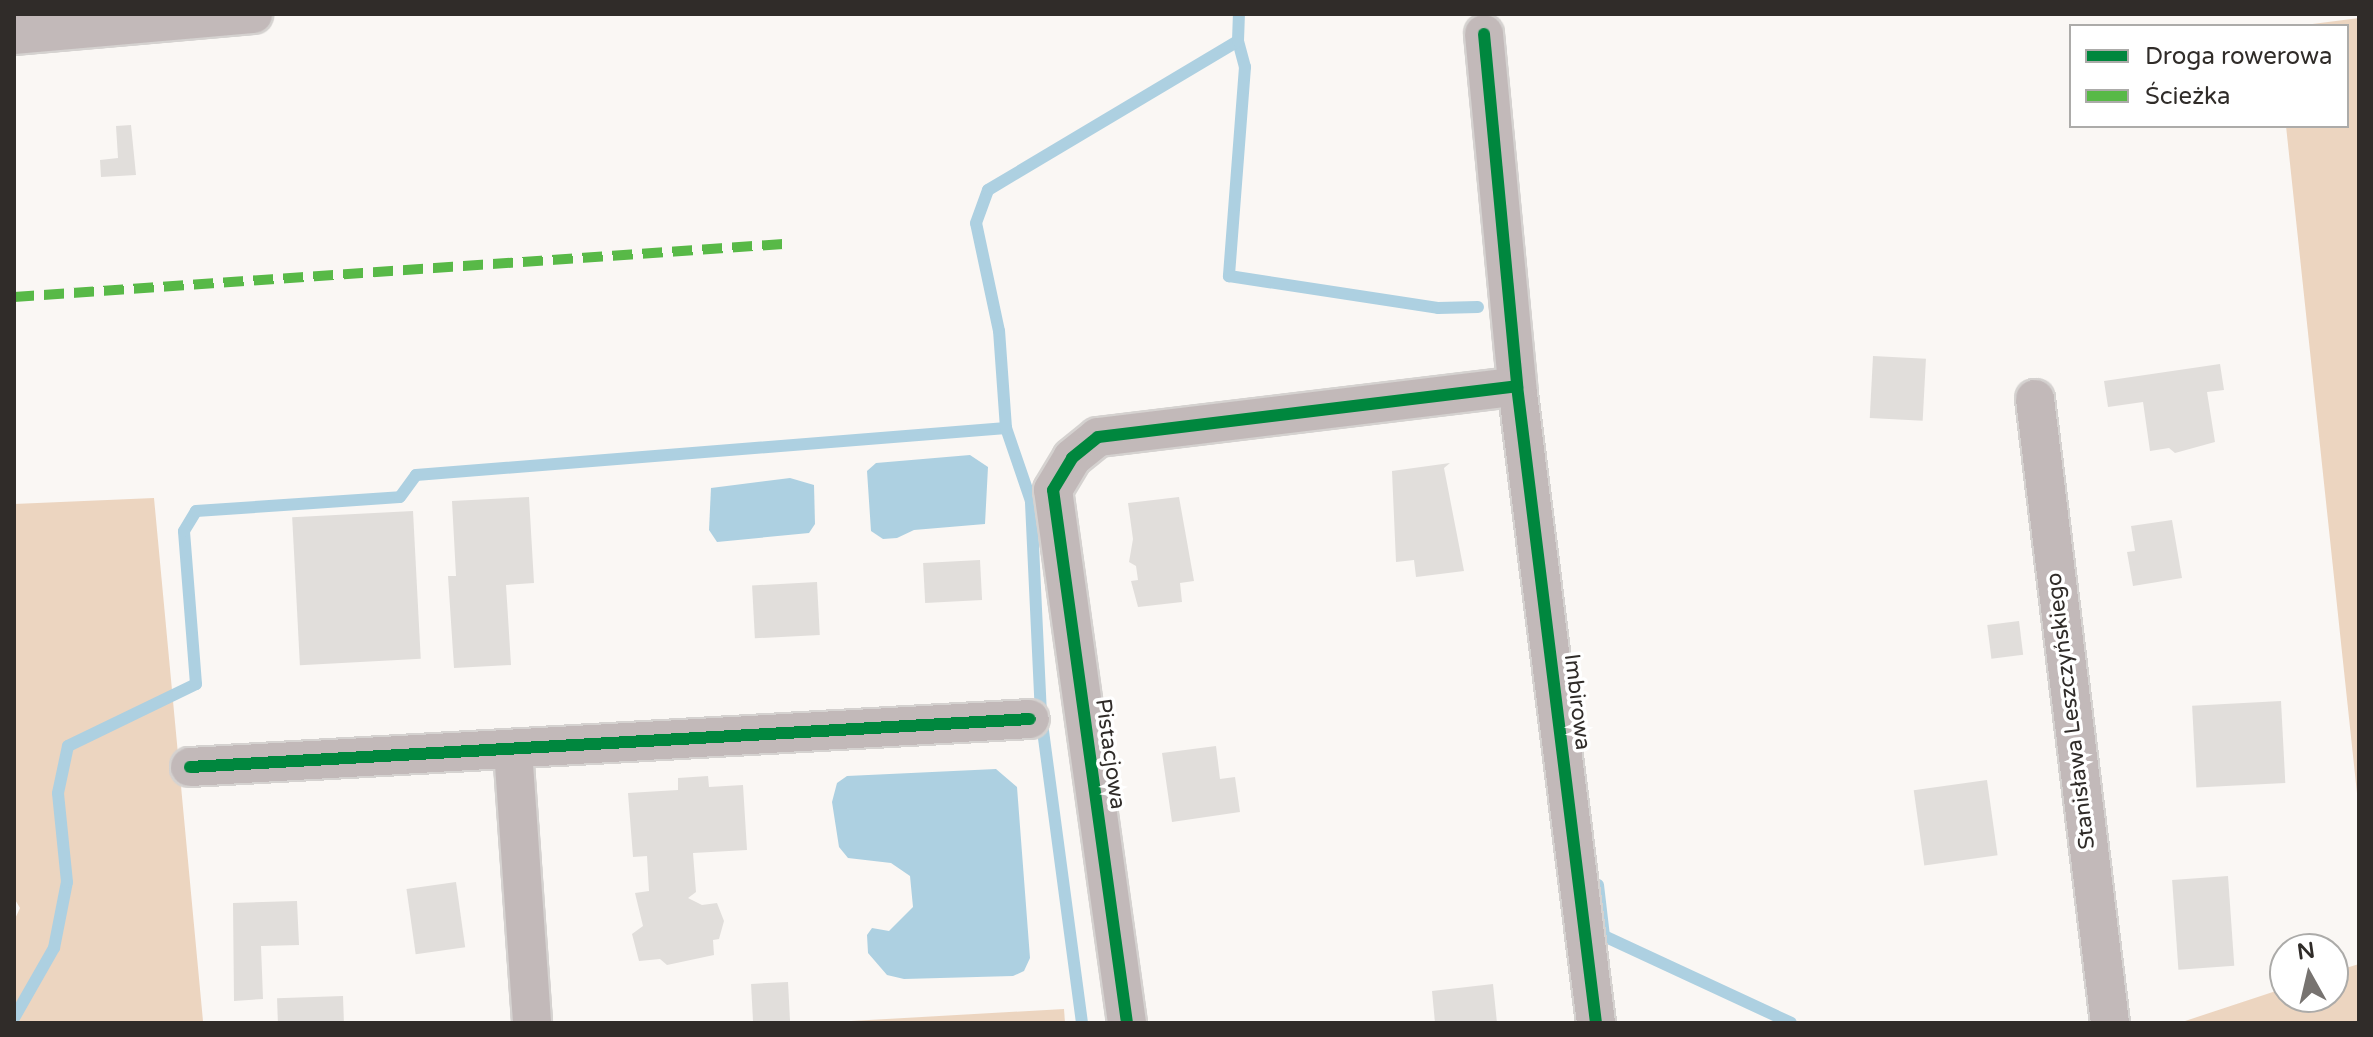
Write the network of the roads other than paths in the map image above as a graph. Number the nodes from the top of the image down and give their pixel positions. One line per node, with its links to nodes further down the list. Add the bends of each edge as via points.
1 (253, 14): 3 (street)
2 (1484, 34): 4 (street, Imbirowa)
3 (14, 35)
4 (1517, 386): 10 (street, Pistacjowa, via 1098,437 1072,458 1053,490); 11 (street, Imbirowa)
5 (2035, 399): 12 (street, Stanisława Leszczyńskiego)
6 (1030, 719): 7 (street)
7 (513, 750): 8 (street); 9 (street)
8 (190, 767)
9 (532, 1023)
10 (1127, 1023)
11 (1596, 1023)
12 (2110, 1023)

